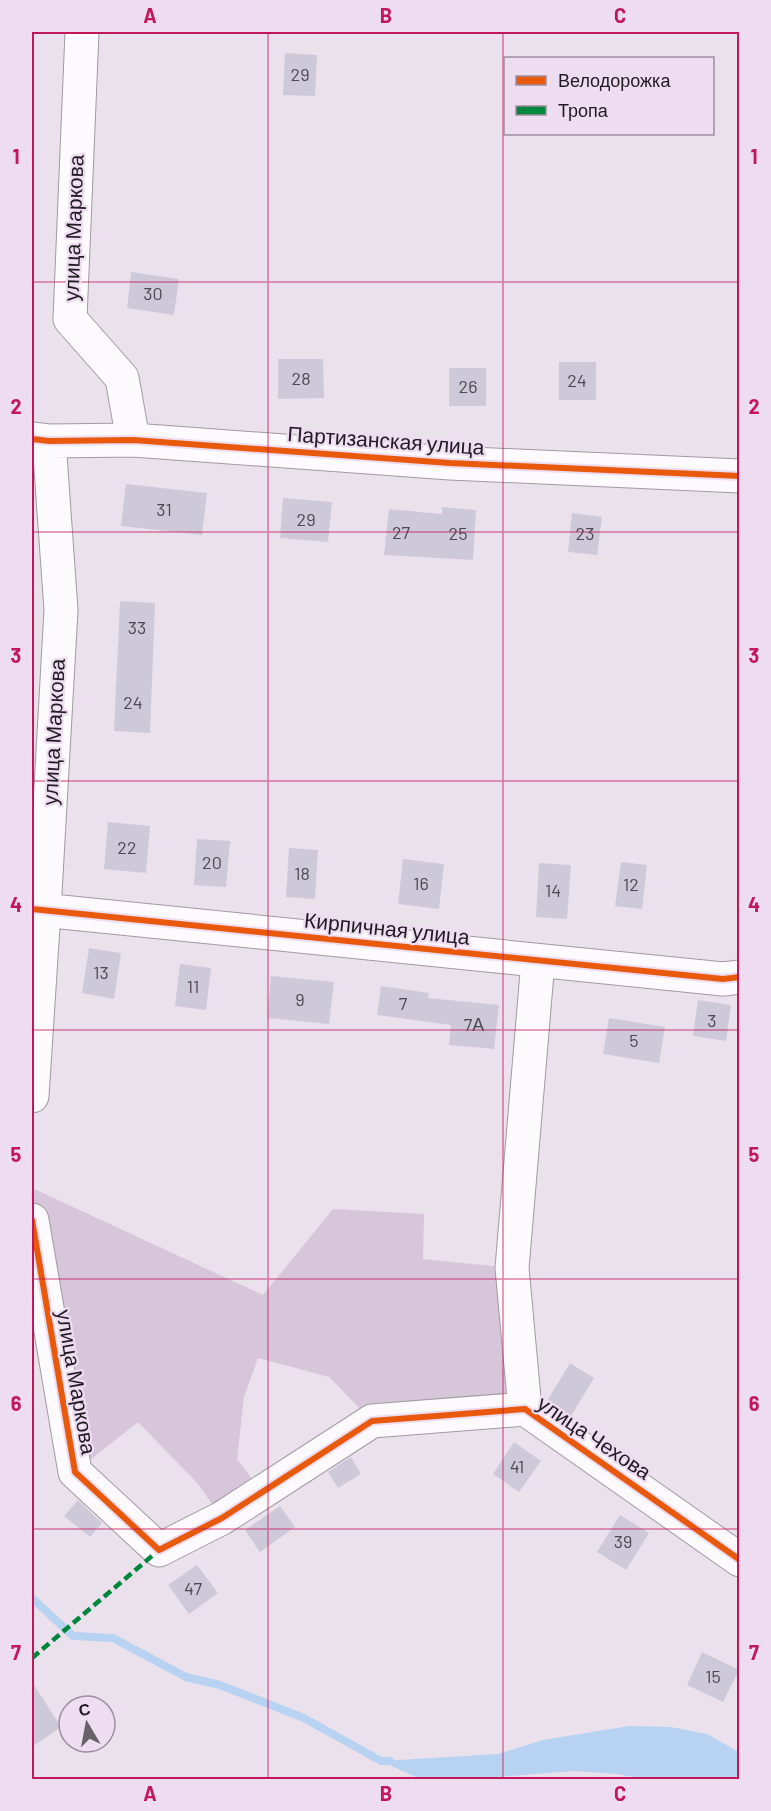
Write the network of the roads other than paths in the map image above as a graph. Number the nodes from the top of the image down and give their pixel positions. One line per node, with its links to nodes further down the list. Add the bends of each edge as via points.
1 (82, 32): 3 (street, улица Маркова, via 70,319 122,378)
2 (40, 440): 3 (street, Партизанская улица); 5 (street, улица Маркова, via 61,610)
3 (134, 440): 4 (street, Партизанская улица, via 450,463)
4 (740, 476)
5 (38, 910): 6 (street, Кирпичная улица); 8 (street, улица Маркова)
6 (538, 961): 7 (street, Кирпичная улица, via 723,979); 10 (street, via 512,1268)
7 (740, 977)
8 (32, 1096)
9 (32, 1220): 11 (street, улица Маркова, via 75,1472)
10 (525, 1409): 11 (street, улица Чехова, via 372,1421 222,1518); 12 (street, улица Чехова)
11 (159, 1550)
12 (740, 1560)

